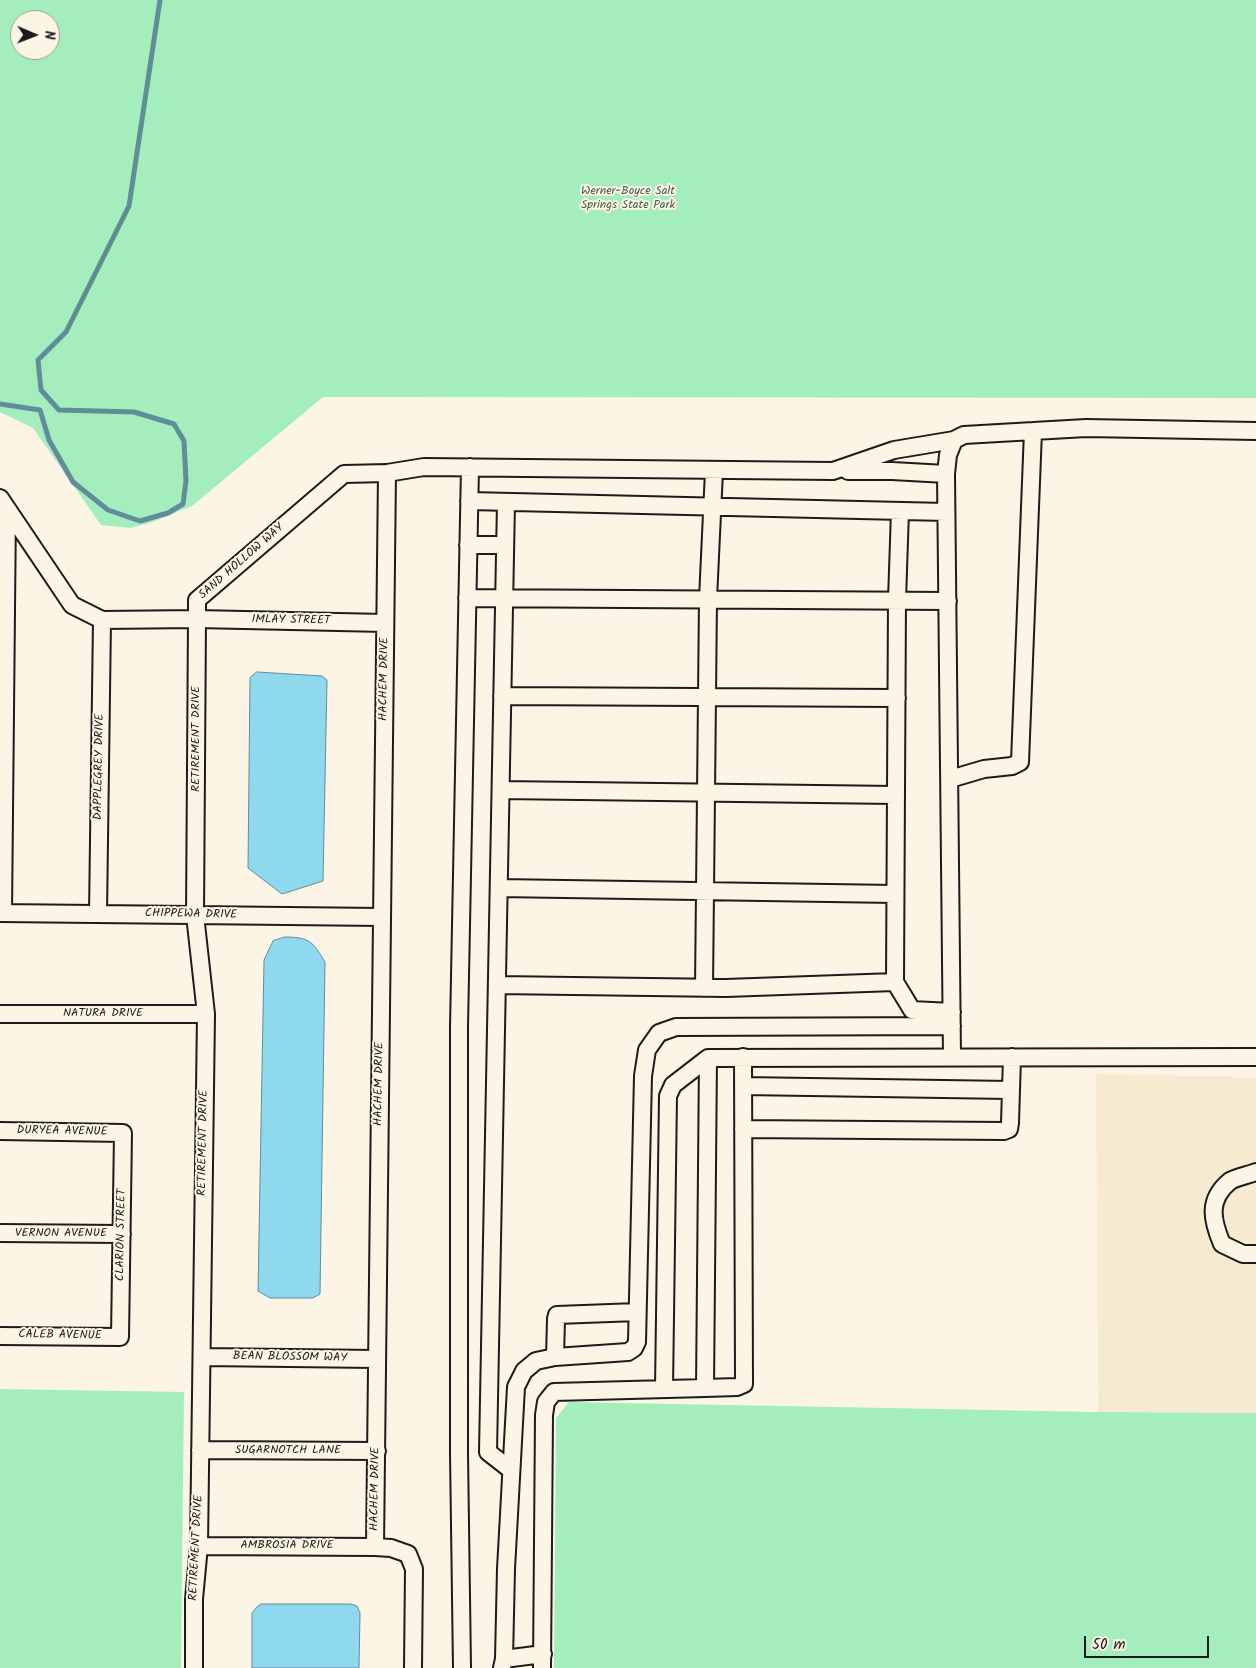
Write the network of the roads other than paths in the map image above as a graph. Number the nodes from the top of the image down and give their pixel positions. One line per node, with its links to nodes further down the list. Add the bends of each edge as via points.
1 (1033, 431): 2 (street, via 1086,428); 3 (street, via 964,435); 28 (street, via 1020,762)
2 (1256, 431)
3 (954, 440): 6 (street, via 894,450); 8 (street)
4 (470, 467): 5 (street, SAND HOLLOW WAY); 7 (street, SAND HOLLOW WAY, via 424,467); 9 (street)
5 (714, 470): 6 (street, SAND HOLLOW WAY); 12 (street)
6 (833, 471): 8 (street, SAND HOLLOW WAY)
7 (387, 473): 22 (street, SAND HOLLOW WAY, via 344,474 197,600); 24 (street, HACHEM DRIVE)
8 (946, 474): 14 (street)
9 (469, 502): 10 (street); 15 (street)
10 (506, 502): 12 (street); 16 (street)
11 (4, 504): 23 (street, SAND HOLLOW WAY, via 72,605); 35 (street)
12 (711, 507): 13 (street); 19 (street)
13 (900, 511): 14 (street); 20 (street)
14 (946, 512): 21 (street)
15 (468, 545): 16 (street); 18 (street)
16 (505, 545): 17 (street)
17 (504, 597): 18 (street); 19 (street); 25 (street)
18 (467, 598): 76 (street, via 459,1027)
19 (708, 599): 20 (street); 26 (street)
20 (897, 600): 21 (street); 27 (street)
21 (948, 600): 28 (street)
22 (197, 619): 23 (street, SAND HOLLOW WAY); 24 (street, IMLAY STREET); 37 (street, RETIREMENT DRIVE)
23 (102, 620): 36 (street, DAPPLEGREY DRIVE)
24 (385, 622): 38 (street, HACHEM DRIVE)
25 (502, 696): 26 (street); 29 (street)
26 (707, 698): 27 (street); 30 (street)
27 (896, 698): 31 (street)
28 (950, 779): 44 (street)
29 (500, 790): 30 (street); 32 (street)
30 (706, 792): 31 (street); 33 (street)
31 (896, 795): 34 (street)
32 (498, 888): 33 (street); 40 (street)
33 (705, 892): 34 (street); 41 (street)
34 (895, 894): 39 (street)
35 (2, 913): 36 (street, CHIPPEWA DRIVE)
36 (98, 914): 37 (street, CHIPPEWA DRIVE)
37 (195, 915): 38 (street, CHIPPEWA DRIVE); 43 (street, RETIREMENT DRIVE)
38 (382, 917): 64 (street, HACHEM DRIVE)
39 (895, 982): 41 (street); 44 (street, via 912,1010)
40 (497, 985): 41 (street); 69 (street, via 488,1452)
41 (704, 988)
42 (0, 1014): 43 (street, NATURA DRIVE)
43 (206, 1014): 62 (street, RETIREMENT DRIVE)
44 (952, 1019): 46 (street); 59 (street, via 676,1027 659,1032 647,1050 643,1076)
45 (743, 1057): 46 (street); 49 (street); 50 (street)
46 (952, 1057): 47 (street)
47 (1012, 1057): 48 (street); 51 (street)
48 (1256, 1057)
49 (708, 1058): 65 (street); 66 (street, via 673,1085 668,1096)
50 (743, 1086): 51 (street); 52 (street)
51 (1010, 1090): 52 (street, via 1009,1129 1004,1131)
52 (743, 1129): 65 (street, via 744,1384)
53 (0, 1131): 54 (street, DURYEA AVENUE)
54 (123, 1133): 57 (street, CLARION STREET)
55 (1256, 1172): 58 (street, via 1231,1181 1214,1200 1213,1223 1222,1244 1243,1254)
56 (0, 1233): 57 (street, VERNON AVENUE)
57 (122, 1234): 61 (street, CLARION STREET)
58 (1256, 1254)
59 (637, 1312): 63 (street, via 636,1342 628,1352); 63 (street, via 557,1315)
60 (0, 1336): 61 (street, CALEB AVENUE)
61 (120, 1337)
62 (202, 1357): 64 (street, BEAN BLOSSOM WAY); 67 (street, RETIREMENT DRIVE)
63 (555, 1357): 69 (street, via 536,1361 524,1371 516,1387)
64 (377, 1359): 68 (street, HACHEM DRIVE)
65 (705, 1388): 66 (street)
66 (664, 1389): 72 (street, via 554,1392 546,1402)
67 (200, 1450): 68 (street, SUGARNOTCH LANE); 70 (street, RETIREMENT DRIVE)
68 (376, 1451): 71 (street, HACHEM DRIVE)
69 (511, 1470): 73 (street)
70 (199, 1546): 71 (street, AMBROSIA DRIVE); 74 (street, RETIREMENT DRIVE, via 194,1599)
71 (375, 1547): 75 (street, HACHEM DRIVE, via 400,1550 408,1554 412,1562)
72 (543, 1661): 73 (street)
73 (503, 1663)
74 (194, 1668)
75 (413, 1668)
76 (462, 1668)

